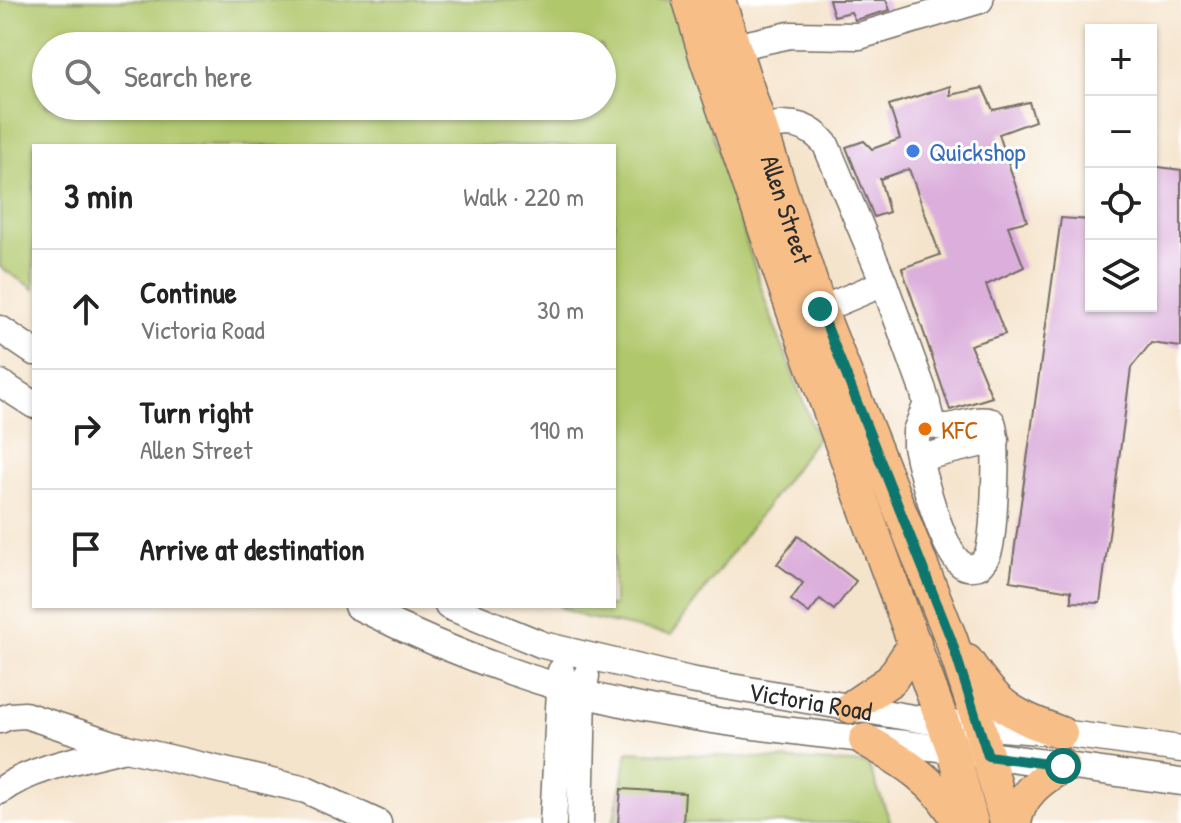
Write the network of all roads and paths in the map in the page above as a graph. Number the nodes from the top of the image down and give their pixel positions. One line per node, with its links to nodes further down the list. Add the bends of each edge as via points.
1 (689, 0): 4 (main road, Allen Street)
2 (719, 0): 4 (main road, Allen Street)
3 (980, 0): 4 (street, via 859,36 790,35)
4 (720, 53): 5 (main road, Allen Street)
5 (747, 135): 6 (street, via 796,123 821,139); 7 (main road, Allen Street)
6 (884, 283): 7 (street); 11 (street)
7 (808, 314): 17 (main road, Allen Street); 18 (main road, Allen Street)
8 (0, 329): 9 (street)
9 (32, 351)
10 (0, 383): 12 (street)
11 (927, 403): 13 (street, via 936,427 988,420); 14 (street, via 916,431)
12 (32, 404)
13 (996, 440): 14 (street); 14 (street, via 989,551 979,566 959,563 942,534)
14 (919, 458)
15 (361, 608): 20 (street, via 428,639)
16 (453, 608): 19 (street, Victoria Road)
17 (951, 639): 23 (main road, via 1000,704); 26 (main road, Allen Street)
18 (915, 643): 21 (main road, via 891,680); 24 (main road, Allen Street)
19 (576, 654): 20 (street); 21 (street, Victoria Road)
20 (571, 690): 25 (street, via 637,706); 33 (street); 34 (street)
21 (851, 707): 24 (street, Victoria Road)
22 (0, 720): 27 (street, via 25,715)
23 (1061, 733): 26 (street, Victoria Road); 28 (street, Victoria Road)
24 (947, 737): 25 (street); 26 (street, Victoria Road); 36 (main road, Allen Street)
25 (865, 740): 35 (main road, via 917,772)
26 (984, 740): 29 (street, Victoria Road); 37 (main road, Allen Street)
27 (126, 748): 31 (street, via 48,770); 32 (street, via 306,790)
28 (1181, 749)
29 (1063, 766): 30 (street, Victoria Road); 38 (main road, via 1028,793)
30 (1181, 782)
31 (0, 791)
32 (378, 823)
33 (553, 823)
34 (580, 823)
35 (959, 823)
36 (972, 823)
37 (1006, 823)
38 (1015, 823)

